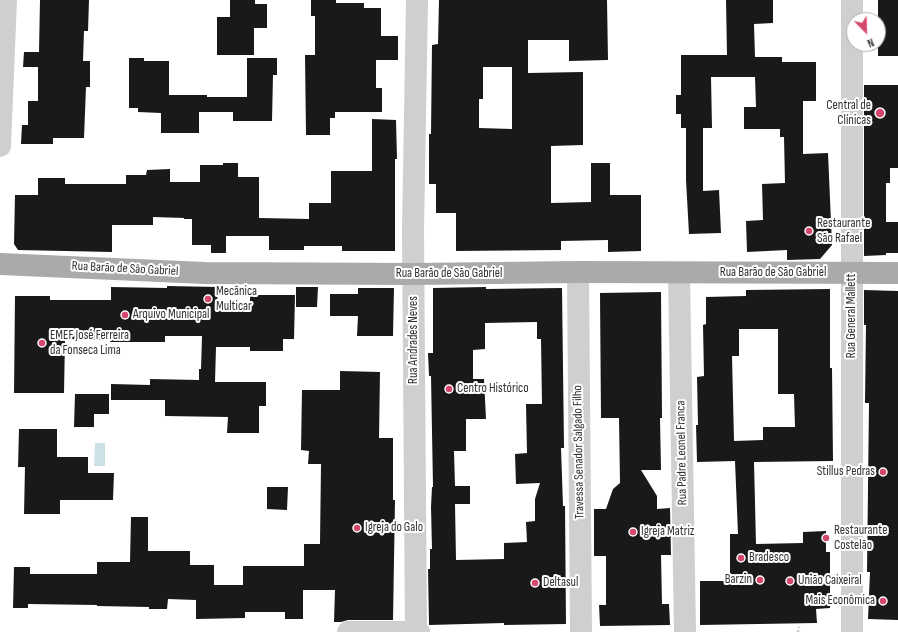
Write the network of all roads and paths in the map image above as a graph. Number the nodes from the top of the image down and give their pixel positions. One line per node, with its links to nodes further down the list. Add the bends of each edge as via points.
1 (6, 0): 4 (street)
2 (417, 0): 10 (street, Rua Andrades Neves)
3 (852, 0): 9 (street, Rua General Mallett)
4 (0, 146)
5 (0, 264): 10 (main road, Rua Barão de São Gabriel, via 205,273)
6 (578, 272): 8 (main road, Rua Barão de São Gabriel); 10 (main road, Rua Barão de São Gabriel); 14 (street, Travessa Senador Salgado Filho)
7 (898, 272): 9 (main road, Rua Barão de São Gabriel)
8 (679, 273): 9 (main road, Rua Barão de São Gabriel); 15 (street, Rua Padre Leonel Franca)
9 (852, 273): 17 (street, Rua General Mallett)
10 (414, 274): 13 (street, Rua Andrades Neves)
11 (799, 627): 16 (path)
12 (348, 632): 13 (street)
13 (417, 632)
14 (581, 632)
15 (685, 632)
16 (798, 632)
17 (852, 632)

